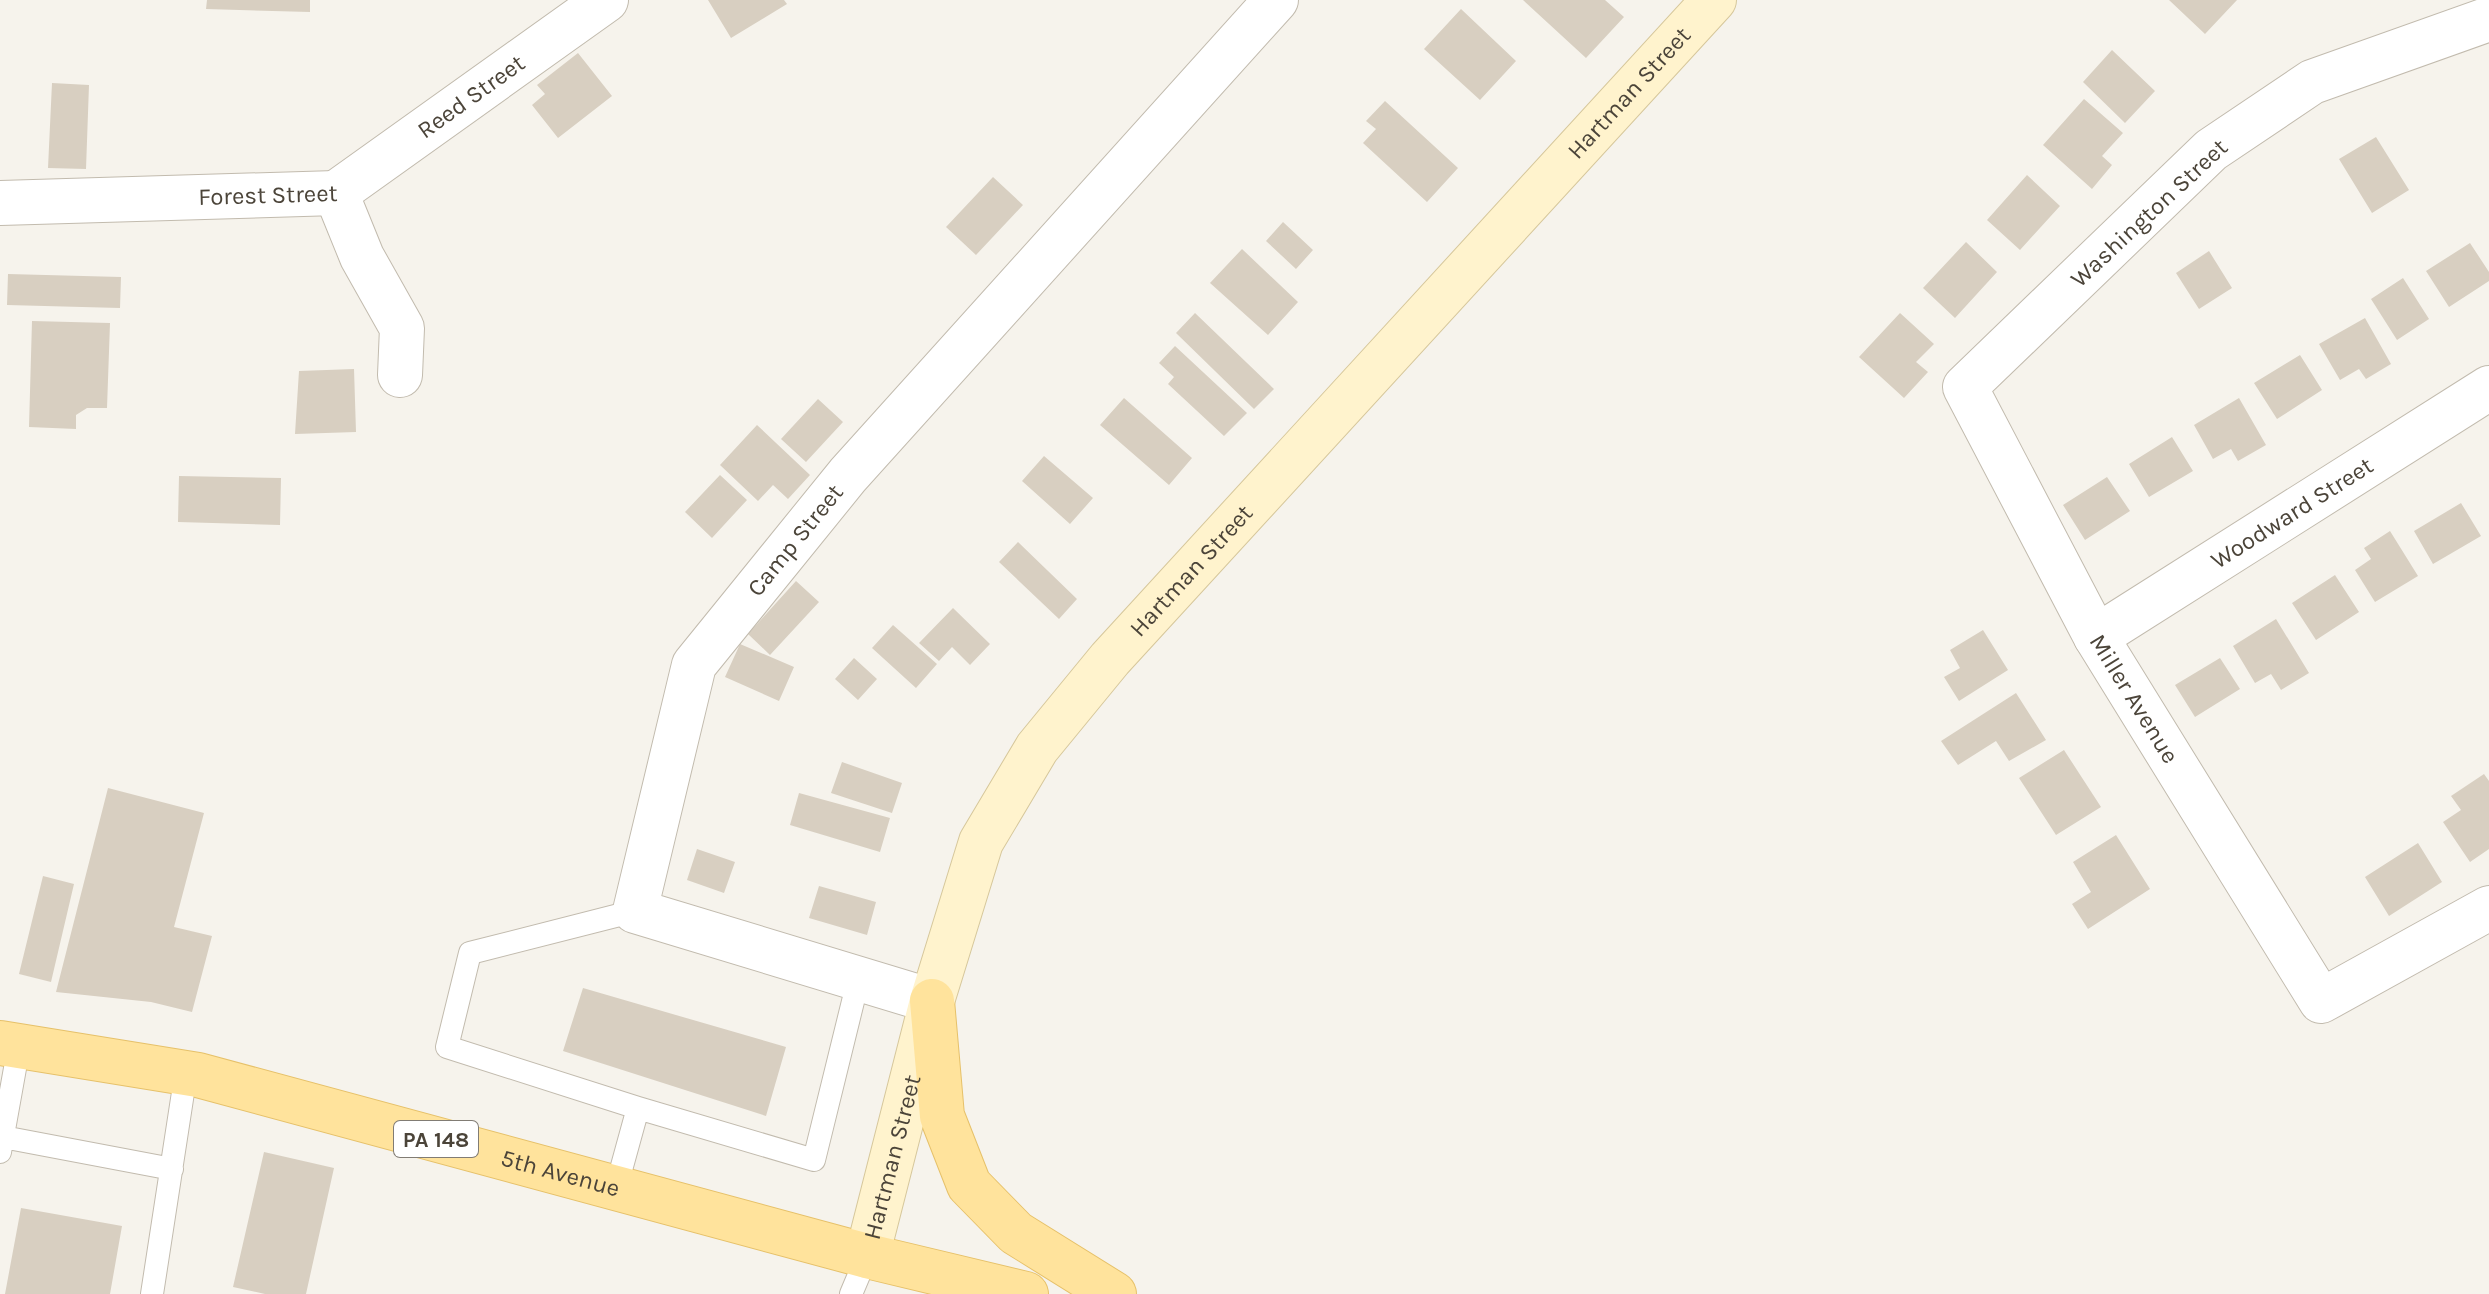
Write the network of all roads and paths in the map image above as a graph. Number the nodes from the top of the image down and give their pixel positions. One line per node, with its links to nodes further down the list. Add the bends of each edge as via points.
1 (606, 0): 5 (street, Reed Street)
2 (1276, 0): 12 (street, Camp Street, via 848,475 694,665)
3 (1714, 0): 14 (main road, Hartman Street, via 1110,659 1037,748 981,842)
4 (2489, 19): 8 (street, Washington Street, via 2312,82 2211,150)
5 (336, 193): 6 (street, Forest Street); 7 (street, Forest Street, via 362,257 402,328)
6 (0, 203)
7 (400, 375)
8 (1965, 387): 10 (street, Miller Avenue)
9 (2489, 388): 10 (street, Woodward Street)
10 (2096, 637): 11 (street, Miller Avenue, via 2321,1001)
11 (2489, 908)
12 (635, 911): 13 (street); 17 (lane, via 470,953 447,1047)
13 (859, 977): 14 (street); 17 (lane, via 814,1160)
14 (932, 1001): 21 (main road, Hartman Street); 24 (main road, via 942,1116 969,1185 1016,1233)
15 (10, 1045): 16 (main road, 5th Avenue / PA 148); 18 (lane)
16 (186, 1073): 19 (lane); 20 (main road, 5th Avenue / PA 148)
17 (638, 1108): 20 (lane)
18 (2, 1145): 19 (lane)
19 (172, 1169): 22 (lane)
20 (616, 1188): 21 (main road, 5th Avenue / PA 148)
21 (859, 1275): 23 (main road, 5th Avenue / PA 148)
22 (152, 1294)
23 (1026, 1294)
24 (1114, 1294)

